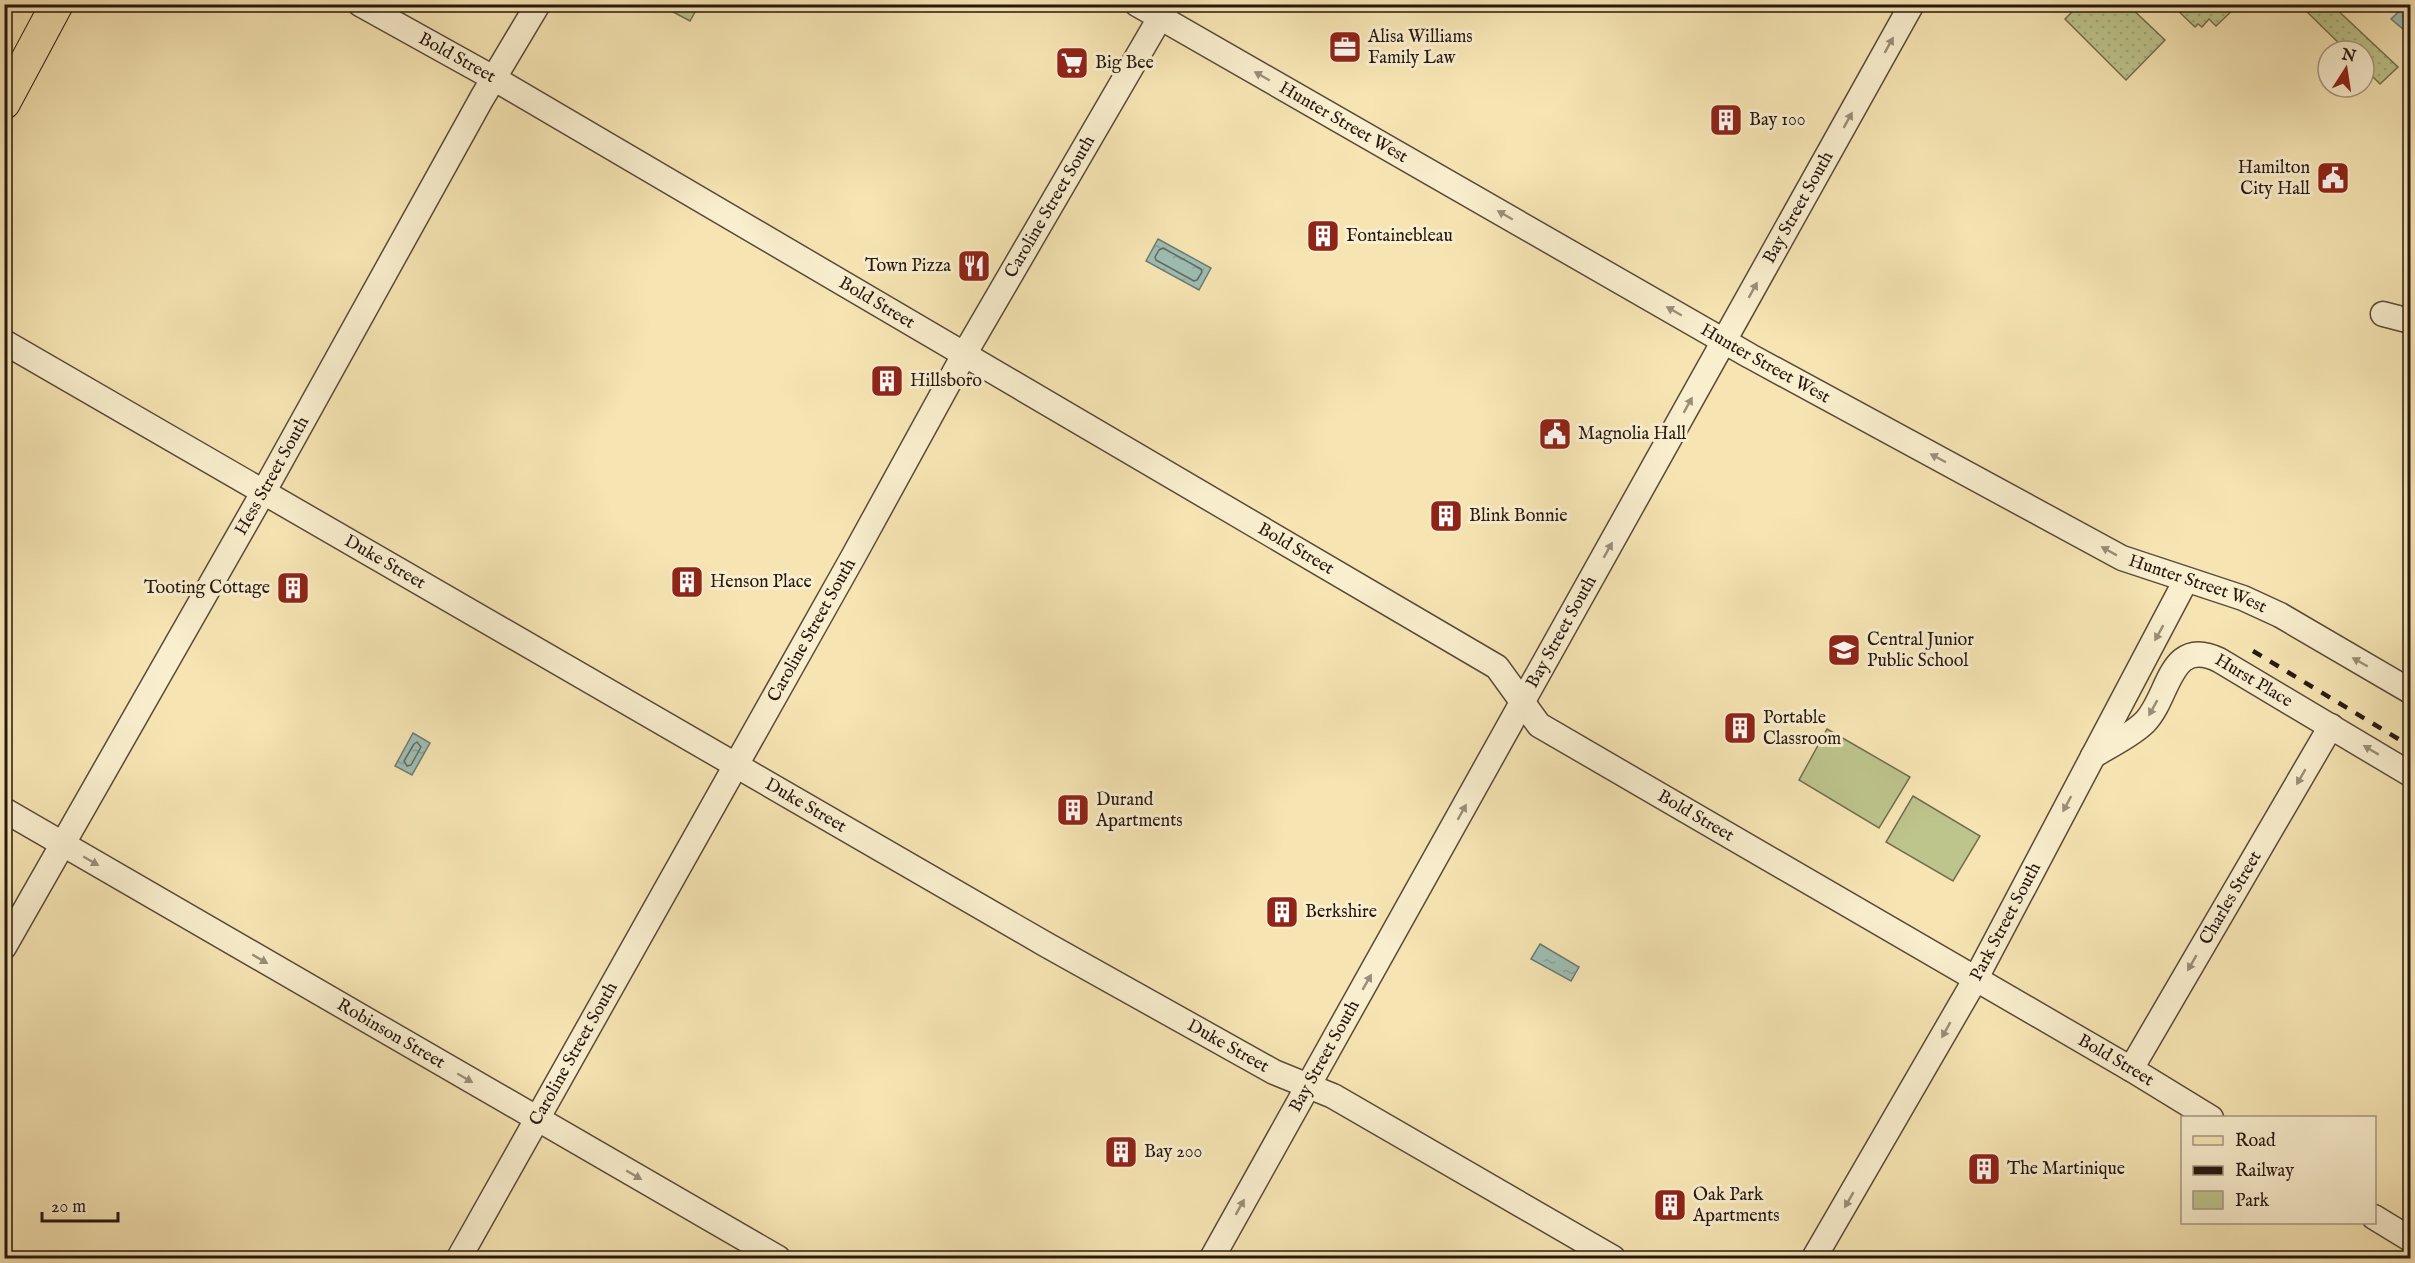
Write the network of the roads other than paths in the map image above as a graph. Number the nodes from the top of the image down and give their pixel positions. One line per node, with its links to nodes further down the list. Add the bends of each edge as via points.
1 (57, 4): 8 (main road)
2 (360, 4): 7 (street, Bold Street)
3 (538, 4): 7 (street, Hess Street South)
4 (1137, 4): 6 (street, Hunter Street West)
5 (1912, 4): 11 (street, Bay Street South, one-way to 5)
6 (1164, 11): 11 (street, Hunter Street West, one-way to 6); 13 (street, Caroline Street South)
7 (495, 79): 13 (street, Bold Street); 14 (street, Hess Street South)
8 (4, 103)
9 (2383, 314): 10 (street)
10 (2410, 321)
11 (1724, 341): 15 (street, Hunter Street West, one-way to 11, via 2122,558); 17 (street, Bay Street South, one-way to 11)
12 (4, 342): 14 (street, Duke Street)
13 (964, 353): 17 (street, Bold Street, via 1497,667); 20 (street, Caroline Street South)
14 (264, 490): 20 (street, Duke Street); 23 (street, Hess Street South)
15 (2186, 580): 16 (street, Hunter Street West, one-way to 15, via 2280,615 2243,598); 19 (street, Park Street South, one-way to 19)
16 (2410, 691)
17 (1523, 703): 25 (street, Bold Street, via 1539,725); 27 (street, Bay Street South, one-way to 17)
18 (2331, 726): 19 (street, Hurst Place, one-way to 19, via 2219,660 2194,653 2175,669 2147,720); 21 (street, Hurst Place, one-way to 18); 26 (street, Charles Street, one-way to 26)
19 (2091, 757): 25 (street, Park Street South, one-way to 25)
20 (736, 764): 27 (street, Duke Street, via 1045,944 1274,1072); 29 (street, Caroline Street South)
21 (2410, 774)
22 (4, 810): 23 (street, Robinson Street)
23 (62, 844): 24 (street, Hess Street South); 29 (street, Robinson Street, one-way to 29)
24 (4, 947)
25 (1975, 980): 26 (street, Bold Street); 36 (street, Park Street South, one-way to 36)
26 (2131, 1069): 28 (street, Bold Street)
27 (1308, 1086): 34 (street, Bay Street South, one-way to 27); 35 (street, Duke Street, via 1333,1096)
28 (2208, 1116)
29 (536, 1119): 32 (street, Caroline Street South); 33 (street, Robinson Street, one-way to 33)
30 (2376, 1218): 31 (street)
31 (2410, 1239)
32 (459, 1258)
33 (778, 1258)
34 (1212, 1258)
35 (1613, 1258)
36 (1814, 1258)

